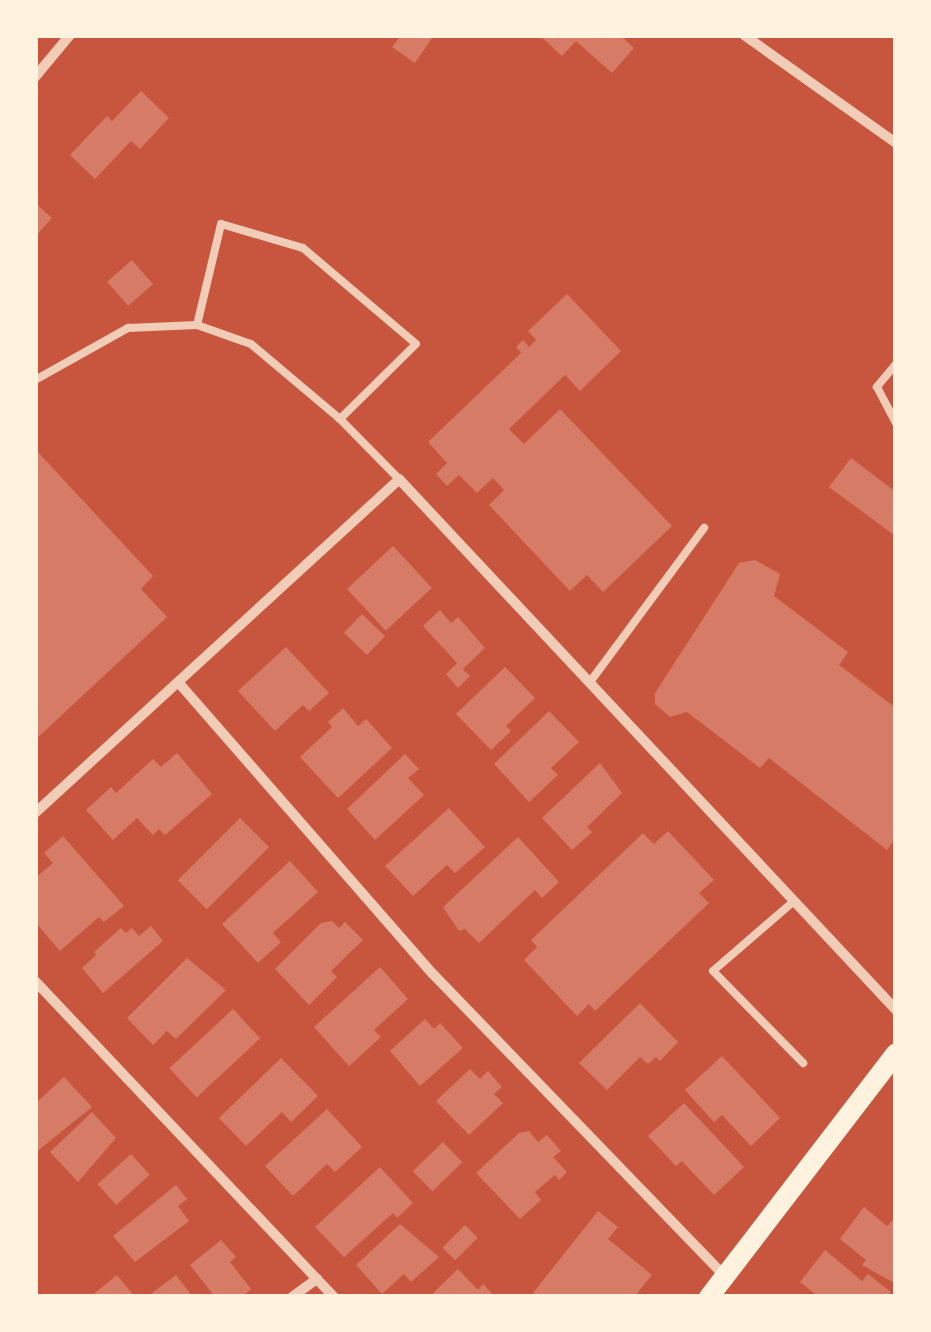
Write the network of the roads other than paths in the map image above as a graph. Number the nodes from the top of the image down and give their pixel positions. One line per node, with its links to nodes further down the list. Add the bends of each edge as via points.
1 (70, 35): 3 (street)
2 (744, 35): 4 (street)
3 (35, 77)
4 (896, 144)
5 (197, 326): 7 (lane, via 128,328); 8 (lane, via 251,344); 8 (lane, via 222,224 302,248 416,344)
6 (896, 364): 9 (lane, via 877,387)
7 (35, 380)
8 (340, 419): 10 (lane)
9 (896, 423)
10 (399, 479): 12 (street); 13 (street)
11 (704, 528): 13 (lane)
12 (178, 682): 14 (street); 20 (street, via 433,974)
13 (590, 682): 15 (street)
14 (35, 812)
15 (794, 901): 17 (street); 19 (lane, via 713,971)
16 (35, 981): 21 (street)
17 (896, 1010)
18 (896, 1053): 20 (main road)
19 (802, 1063)
20 (725, 1276): 24 (main road)
21 (316, 1279): 22 (street); 23 (street)
22 (292, 1297)
23 (334, 1297)
24 (709, 1297)

